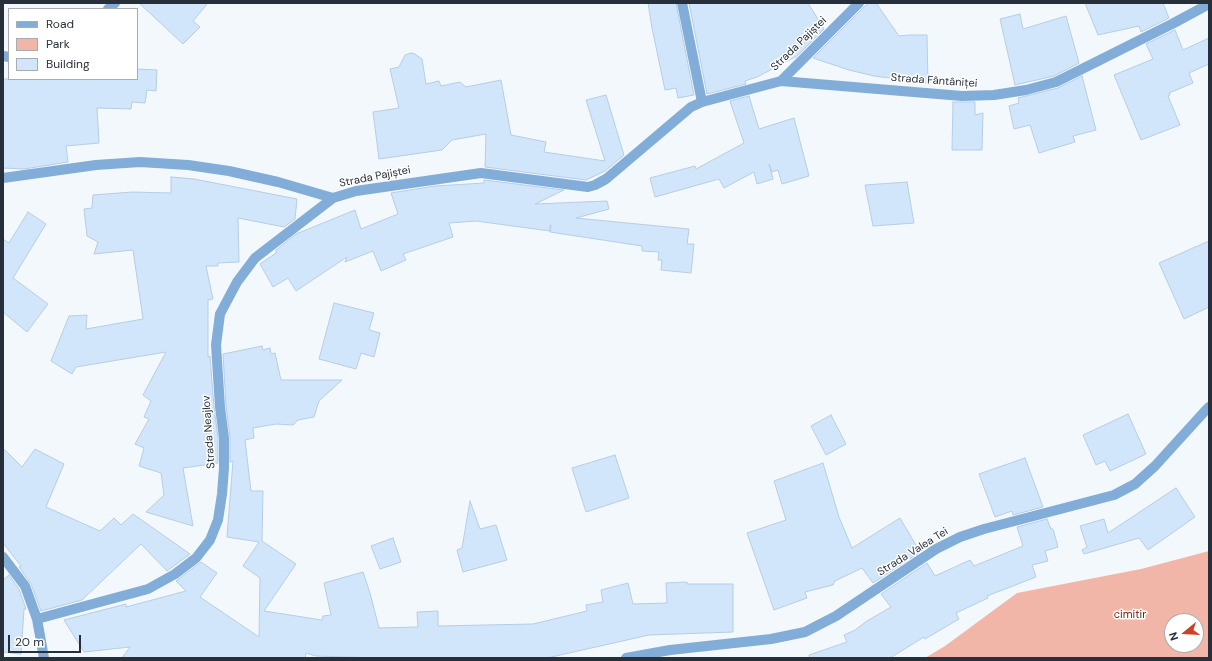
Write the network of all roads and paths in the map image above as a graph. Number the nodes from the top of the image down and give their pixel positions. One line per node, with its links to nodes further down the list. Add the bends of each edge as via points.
1 (682, 3): 5 (street)
2 (859, 3): 4 (street, Strada Pajiștei)
3 (1209, 4): 4 (street, Strada Fântâniței, via 1063,79 1026,90 962,96)
4 (781, 81): 5 (street, Strada Pajiștei)
5 (702, 102): 7 (street, Strada Pajiștei, via 691,107 606,180 588,187 481,173 356,191)
6 (3, 178): 7 (street, Strada Pajiștei, via 96,165 140,162 229,171)
7 (333, 198): 10 (street, Strada Neajlov, via 256,258 237,282 220,314 216,345 224,468 218,520 210,540 196,558 175,574 148,588)
8 (1209, 407): 12 (street, Strada Valea Tei, via 1135,484 1114,495 960,537 936,549 836,616 804,632 771,639 670,650)
9 (3, 557): 10 (street, via 25,586)
10 (37, 619): 11 (street)
11 (44, 658)
12 (626, 658)

